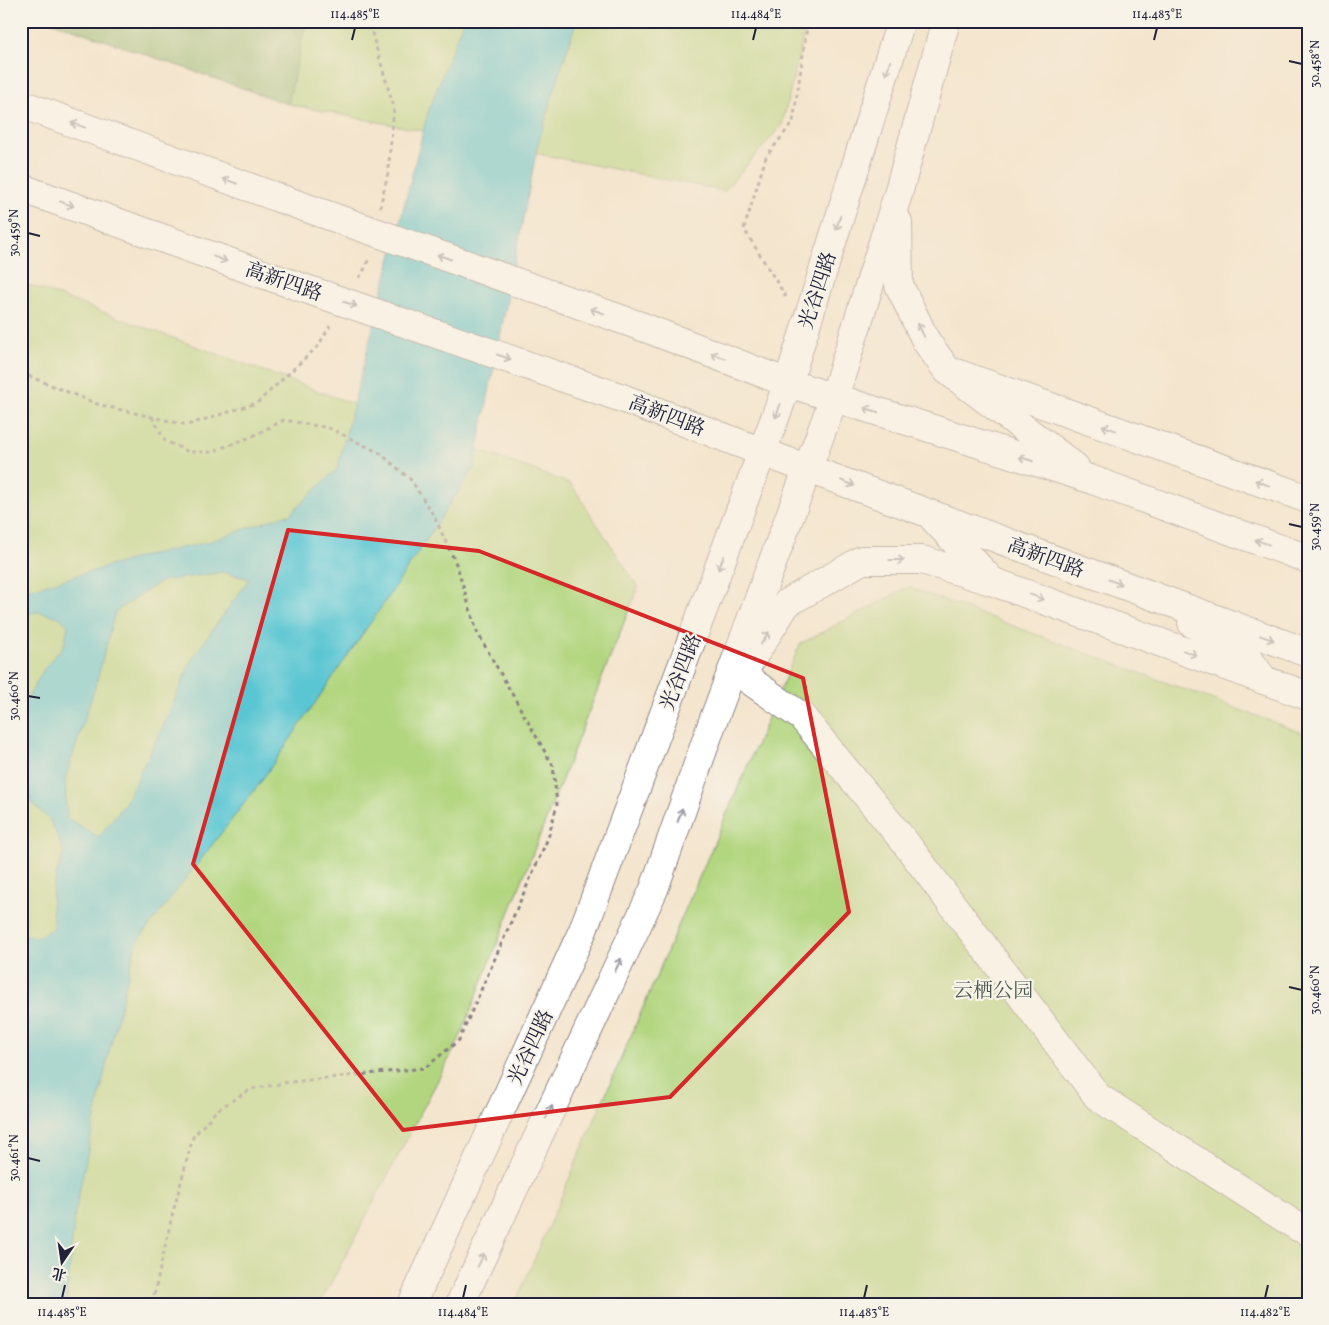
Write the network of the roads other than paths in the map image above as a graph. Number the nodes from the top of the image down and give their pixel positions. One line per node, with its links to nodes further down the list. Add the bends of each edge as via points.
1 (901, 21): 7 (main road, 光谷四路, one-way to 7)
2 (946, 21): 5 (main road)
3 (21, 104): 7 (main road, one-way to 3, bridge, via 643,327)
4 (21, 188): 9 (main road, 高新四路, one-way to 9, bridge, via 622,398)
5 (898, 194): 6 (main road, one-way to 5, via 926,341 899,285); 8 (main road)
6 (947, 370): 11 (main road); 12 (main road, one-way to 6)
7 (788, 383): 8 (main road); 9 (main road, 光谷四路, one-way to 9)
8 (834, 398): 10 (main road); 11 (main road, one-way to 8)
9 (762, 452): 10 (main road, 高新四路); 23 (main road, 光谷四路, one-way to 23, via 584,930)
10 (808, 468): 13 (main road, 高新四路, one-way to 13); 21 (main road)
11 (1090, 479): 14 (main road, one-way to 11)
12 (1308, 499)
13 (929, 514): 15 (main road); 16 (main road, 高新四路, one-way to 16)
14 (1308, 559)
15 (991, 581): 18 (main road, one-way to 15, via 787,603 862,560 922,560); 19 (main road, one-way to 19)
16 (1149, 595): 17 (main road, 高新四路, one-way to 17); 19 (main road, via 1249,660)
17 (1308, 653)
18 (742, 675): 21 (main road); 22 (main road, via 802,717 904,842 1098,1097)
19 (1264, 680): 20 (main road)
20 (1308, 696)
21 (712, 724): 24 (main road, one-way to 21, via 654,889)
22 (1308, 1231)
23 (412, 1304)
24 (460, 1304)

